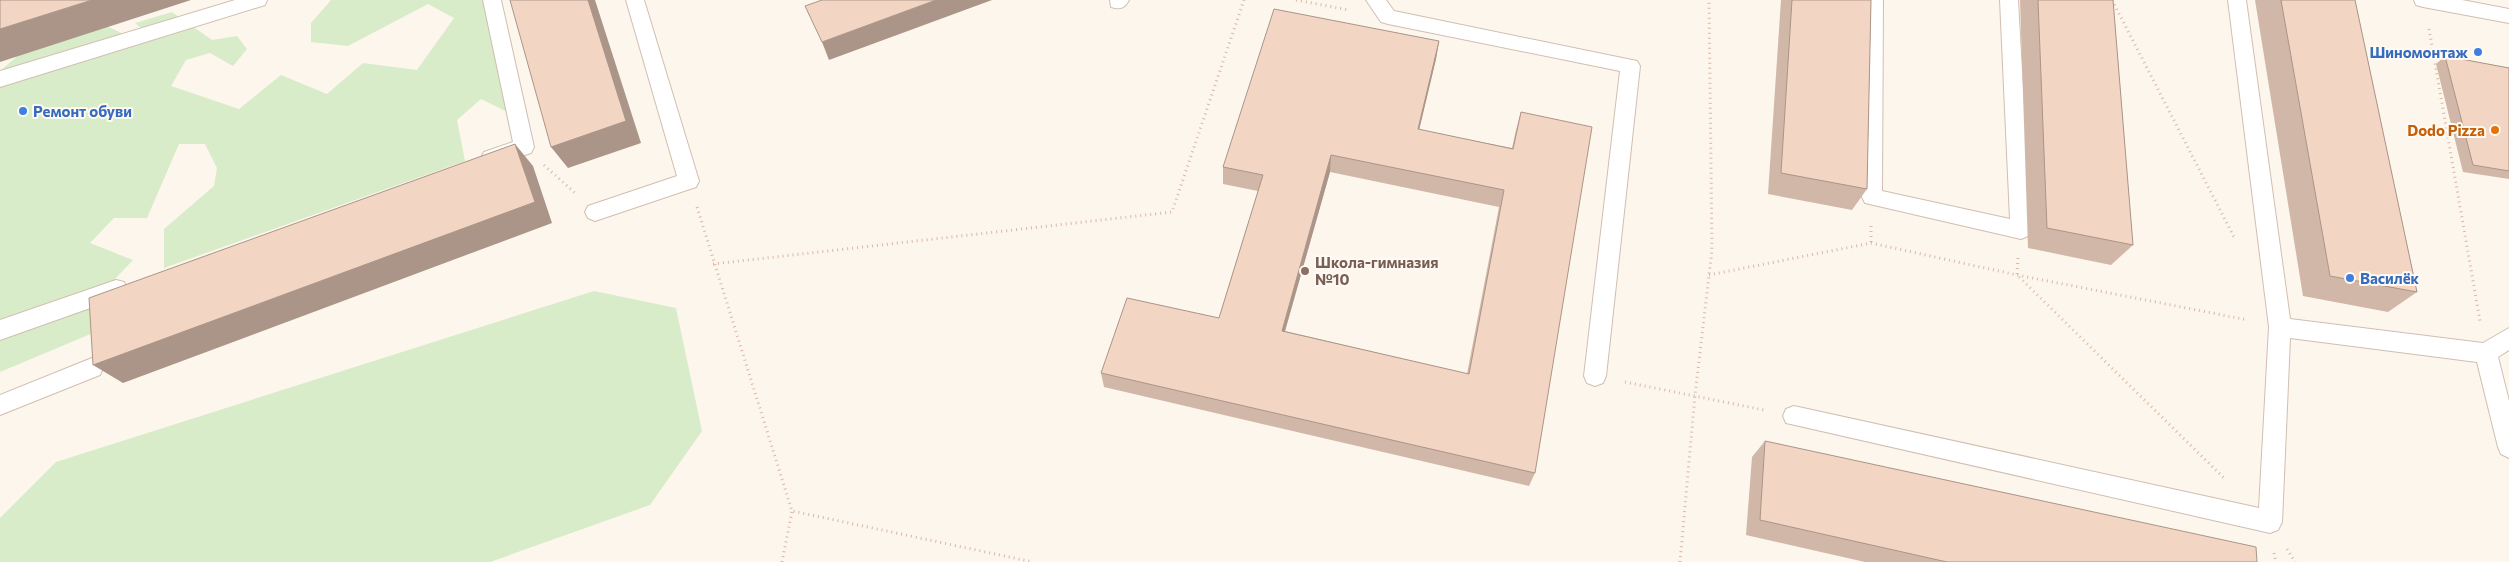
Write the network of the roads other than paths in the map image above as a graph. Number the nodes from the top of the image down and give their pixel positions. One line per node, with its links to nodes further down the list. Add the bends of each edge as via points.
1 (258, 0): 10 (lane)
2 (492, 0): 11 (lane, via 524,147)
3 (635, 0): 12 (lane, via 689,181)
4 (1375, 0): 19 (lane, via 1388,17 1630,66)
5 (1874, 0): 6 (lane, via 1872,197 2021,230)
6 (2009, 0)
7 (2237, 0): 14 (lane)
8 (2423, 0): 9 (lane)
9 (2509, 16)
10 (0, 79)
11 (477, 163)
12 (595, 212)
13 (131, 284): 15 (lane)
14 (2280, 327): 17 (lane); 21 (lane, via 2270,522)
15 (0, 330)
16 (2509, 338): 17 (lane)
17 (2486, 353): 22 (lane)
18 (92, 368): 20 (lane)
19 (1595, 376)
20 (0, 404)
21 (1794, 416)
22 (2509, 448)

